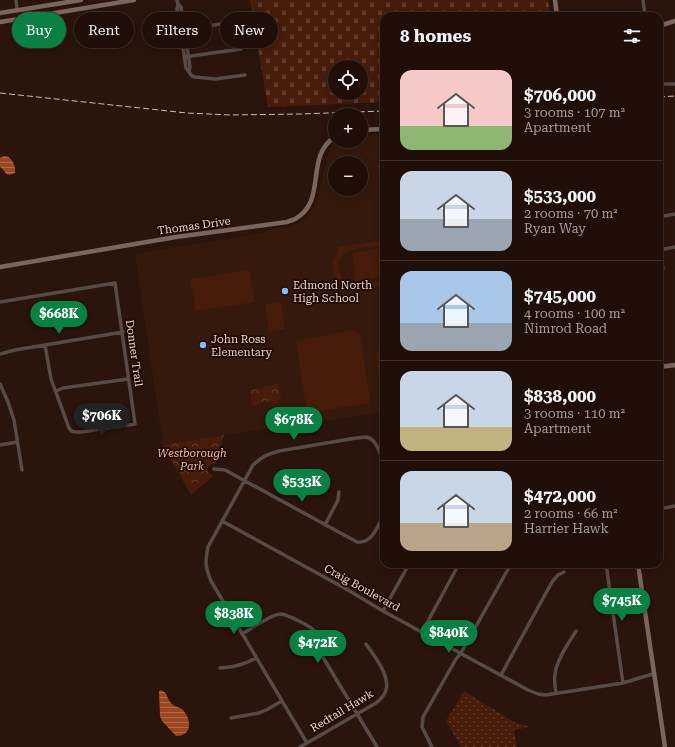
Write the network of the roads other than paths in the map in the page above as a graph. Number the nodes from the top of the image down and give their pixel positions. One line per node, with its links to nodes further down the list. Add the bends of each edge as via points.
1 (16, 0): 7 (street)
2 (81, 0): 7 (main road)
3 (134, 0): 8 (main road)
4 (555, 0): 10 (main road)
5 (643, 0): 11 (street)
6 (178, 2): 9 (street)
7 (17, 10): 12 (main road)
8 (63, 12)
9 (178, 12)
10 (556, 12)
11 (644, 12)
12 (0, 14)
13 (12, 20): 15 (main road)
14 (675, 21): 16 (main road)
15 (0, 22)
16 (663, 25)
17 (185, 48): 19 (street)
18 (241, 49): 19 (street)
19 (186, 57): 20 (street, via 189,72 196,78 215,80)
20 (245, 75)
21 (663, 84): 22 (street)
22 (675, 84)
23 (380, 129): 24 (main road)
24 (368, 130)
25 (328, 142): 30 (main road, Thomas Drive, via 319,159 314,194 309,205 303,213 287,222 176,237)
26 (675, 214): 27 (street)
27 (663, 216)
28 (675, 247): 29 (street)
29 (663, 249)
30 (0, 267)
31 (0, 302): 32 (street, Donner Trail, via 115,283)
32 (123, 332): 33 (street); 37 (street, Donner Trail)
33 (46, 345): 34 (street); 39 (street)
34 (0, 354)
35 (675, 364): 36 (main road)
36 (663, 366)
37 (128, 379): 39 (street); 39 (street, Donner Trail, via 135,424 81,432 71,431)
38 (0, 384): 40 (street, via 14,420)
39 (56, 391)
40 (17, 442): 41 (street); 44 (street)
41 (0, 445)
42 (380, 455): 45 (street, via 374,442 366,437 279,451 260,458)
43 (214, 469): 45 (street, via 225,470)
44 (22, 470)
45 (244, 480): 49 (street); 51 (street)
46 (339, 492): 51 (street, via 338,500)
47 (675, 506): 48 (street)
48 (663, 508)
49 (222, 521): 58 (street, Craig Boulevard); 61 (street, via 208,547 205,564 211,581)
50 (380, 521): 51 (street, via 370,538 364,542 357,542)
51 (325, 525)
52 (407, 568): 58 (street)
53 (457, 568): 60 (street)
54 (509, 568): 63 (street)
55 (607, 568): 68 (street)
56 (639, 568): 66 (main road)
57 (564, 572): 67 (street, via 552,582)
58 (383, 611): 60 (street, Craig Boulevard)
59 (576, 631): 69 (street, via 557,665)
60 (422, 632): 63 (street, Craig Boulevard)
61 (242, 634): 64 (street); 71 (street, via 280,614 311,628 318,635 321,654)
62 (366, 644): 71 (street, Redtail Hawk, via 384,671 387,686 382,698)
63 (461, 653): 67 (street, Craig Boulevard); 76 (street, via 423,717 422,727)
64 (256, 658): 65 (street, via 246,664); 70 (street)
65 (220, 668)
66 (654, 674): 68 (street, Craig Boulevard); 77 (main road)
67 (501, 675): 69 (street, Craig Boulevard, via 538,694)
68 (623, 683): 69 (street, Craig Boulevard)
69 (556, 693)
70 (282, 701): 72 (street, via 259,713); 73 (street)
71 (356, 714): 73 (street, Redtail Hawk); 75 (street)
72 (231, 718)
73 (307, 743): 74 (street, Redtail Hawk)
74 (300, 747)
75 (376, 747)
76 (432, 747)
77 (665, 747)

